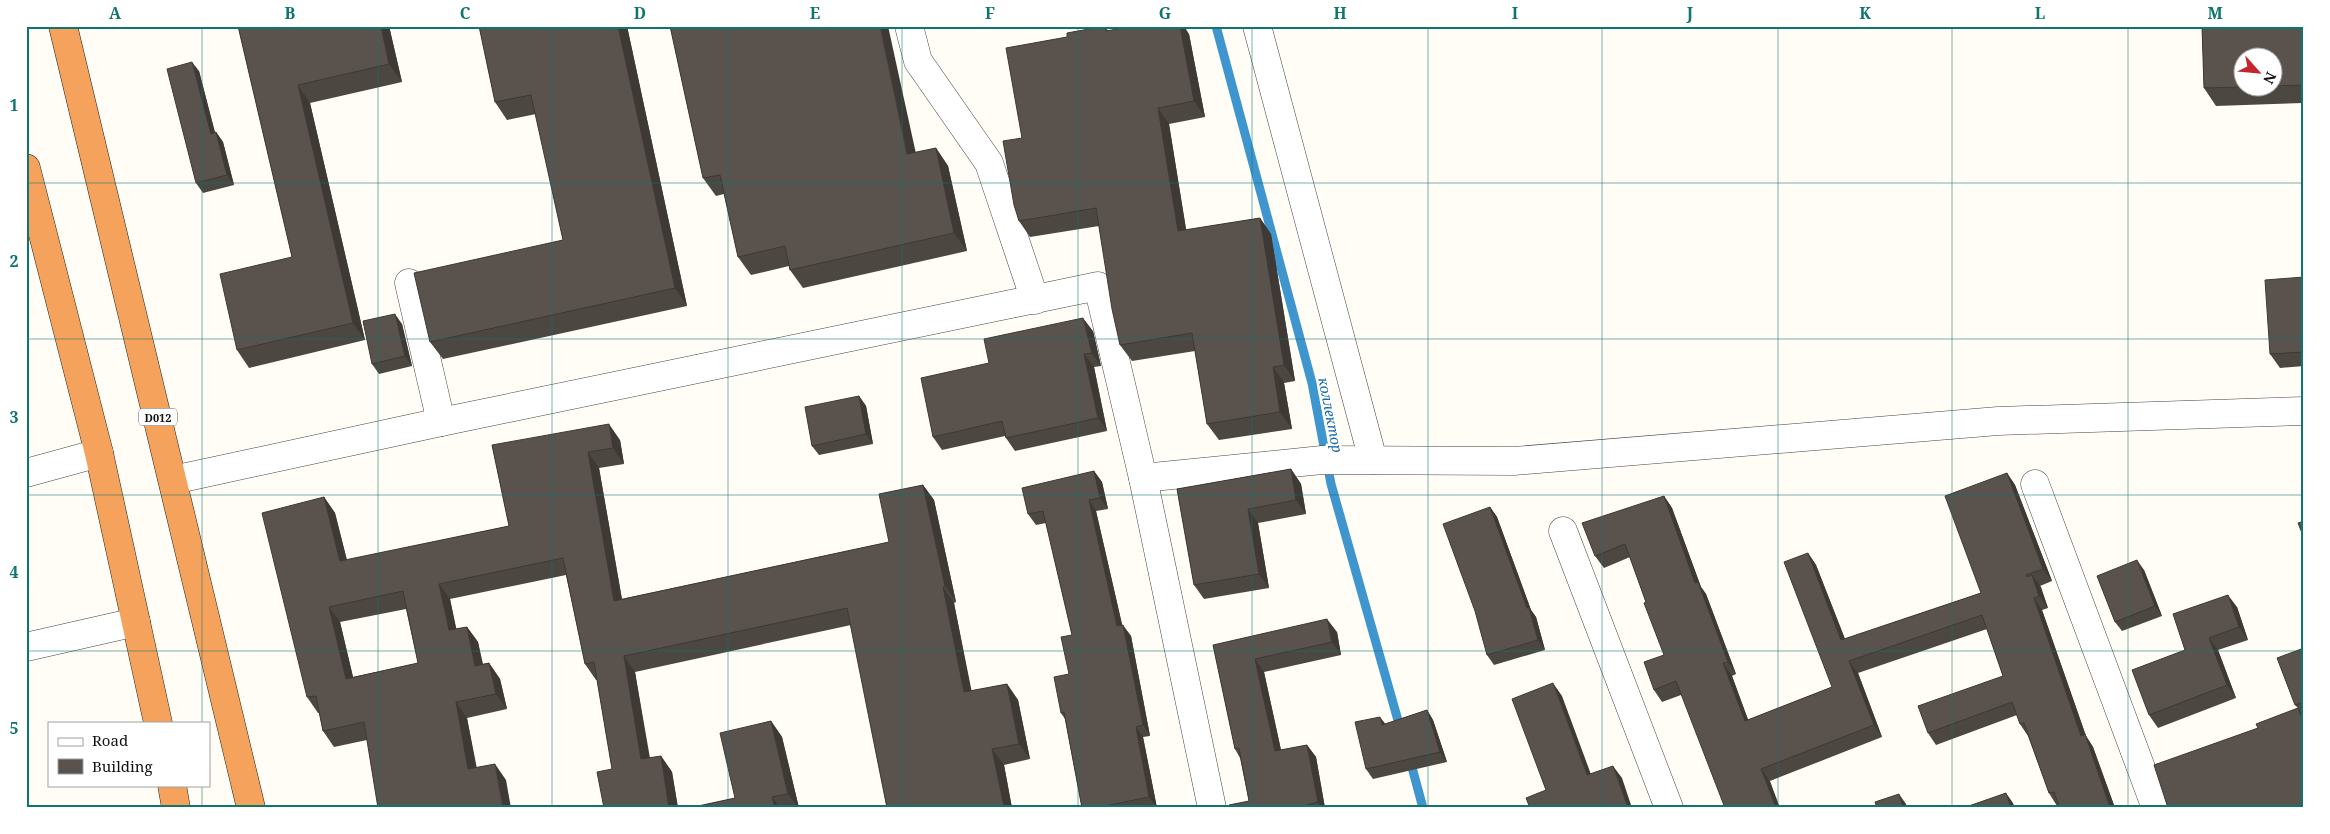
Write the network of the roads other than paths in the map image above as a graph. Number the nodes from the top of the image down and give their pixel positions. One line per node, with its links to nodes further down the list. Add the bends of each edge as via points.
1 (63, 26): 13 (highway, D012)
2 (908, 26): 6 (street, via 918,61 989,163)
3 (1257, 26): 10 (street)
4 (26, 168): 9 (highway)
5 (409, 283): 8 (street)
6 (1035, 300): 8 (street); 12 (street, via 1098,286)
7 (2304, 411): 10 (street, via 1998,421 1514,461)
8 (441, 422): 13 (street)
9 (99, 453): 11 (street); 16 (highway)
10 (1366, 460): 12 (street, via 1322,460)
11 (26, 473)
12 (1143, 478): 22 (street)
13 (173, 480): 21 (highway, D012)
14 (2035, 484): 24 (street)
15 (1564, 531): 23 (street)
16 (136, 622): 17 (street); 18 (highway)
17 (26, 647)
18 (158, 722)
19 (172, 786): 20 (highway)
20 (176, 808)
21 (251, 808)
22 (1212, 808)
23 (1669, 808)
24 (2156, 808)

